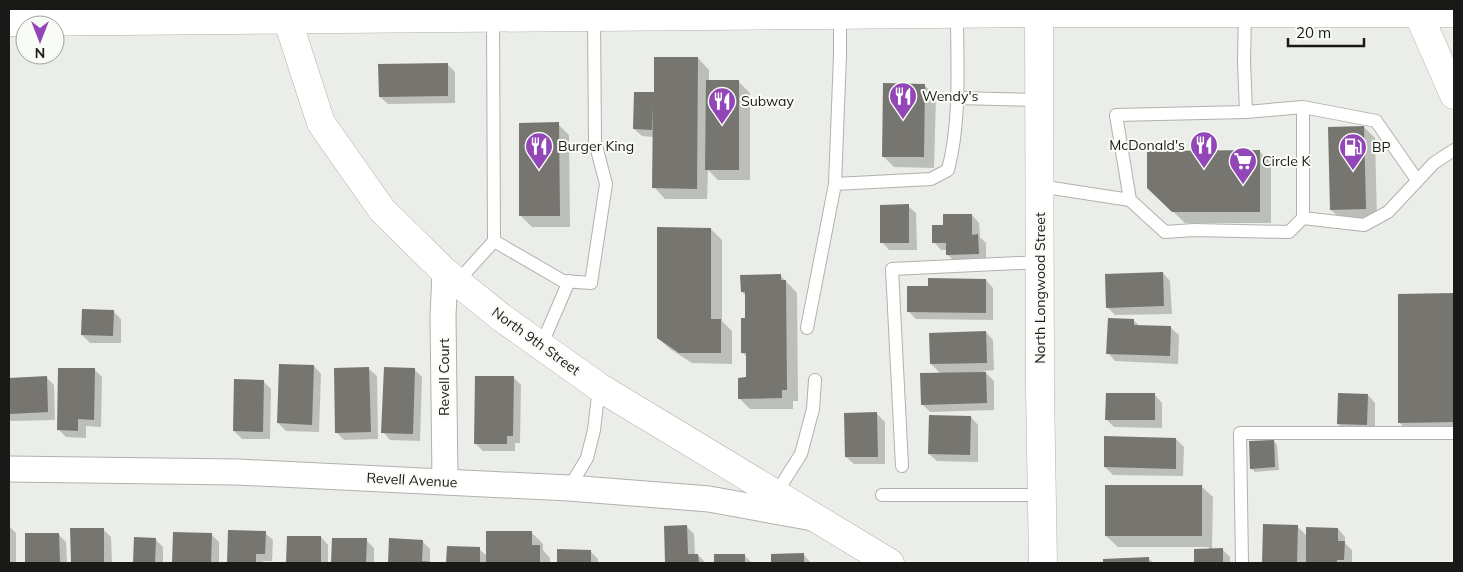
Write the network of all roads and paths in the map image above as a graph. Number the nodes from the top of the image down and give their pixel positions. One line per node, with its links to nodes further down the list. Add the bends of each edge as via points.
1 (1039, 11): 2 (main road); 9 (main road); 16 (main road, North Longwood Street)
2 (1179, 11): 4 (main road)
3 (1418, 11): 4 (main road); 7 (main road); 14 (main road)
4 (1255, 12): 18 (lane, via 1244,60)
5 (447, 13): 8 (main road); 12 (main road)
6 (636, 13): 10 (main road); 11 (main road)
7 (1454, 13)
8 (285, 14): 13 (main road); 27 (main road, North 9th Street, via 321,123 382,210)
9 (957, 14): 10 (main road); 15 (lane)
10 (840, 16): 21 (lane)
11 (594, 17): 12 (main road); 28 (lane, via 596,142 606,184 591,283)
12 (493, 18): 25 (lane)
13 (9, 22)
14 (1454, 94)
15 (956, 98): 16 (lane); 21 (lane, via 954,147 948,170 931,179)
16 (1039, 100): 22 (main road, North Longwood Street)
17 (1303, 107): 18 (lane); 20 (lane, via 1376,121); 24 (lane)
18 (1246, 112): 23 (lane, via 1116,115)
19 (1454, 150): 20 (lane, via 1434,162)
20 (1417, 180): 24 (lane, via 1388,212 1364,225)
21 (835, 184): 29 (lane)
22 (1039, 186): 23 (lane); 26 (main road, North Longwood Street)
23 (1130, 200): 24 (lane, via 1165,232 1289,232)
24 (1303, 218)
25 (494, 241): 27 (lane); 28 (lane, via 563,281)
26 (1040, 262): 34 (lane, via 892,269); 40 (main road, North Longwood Street)
27 (451, 277): 30 (main road, North 9th Street); 36 (street, Revell Court)
28 (570, 281): 30 (lane)
29 (807, 328)
30 (541, 346): 32 (main road, North 9th Street)
31 (815, 380): 38 (lane, via 813,409 801,454)
32 (599, 387): 37 (lane, via 587,458); 38 (main road, North 9th Street)
33 (1454, 433): 44 (lane, via 1240,433)
34 (902, 466)
35 (9, 469): 36 (street, Revell Avenue, via 237,472)
36 (445, 481): 37 (street, Revell Avenue)
37 (569, 488): 41 (street, Revell Avenue, via 709,499)
38 (775, 495): 41 (main road, North 9th Street)
39 (882, 495): 40 (lane)
40 (1042, 495): 43 (main road, North Longwood Street)
41 (813, 518): 42 (main road, North 9th Street)
42 (890, 563)
43 (1044, 563)
44 (1242, 563)

